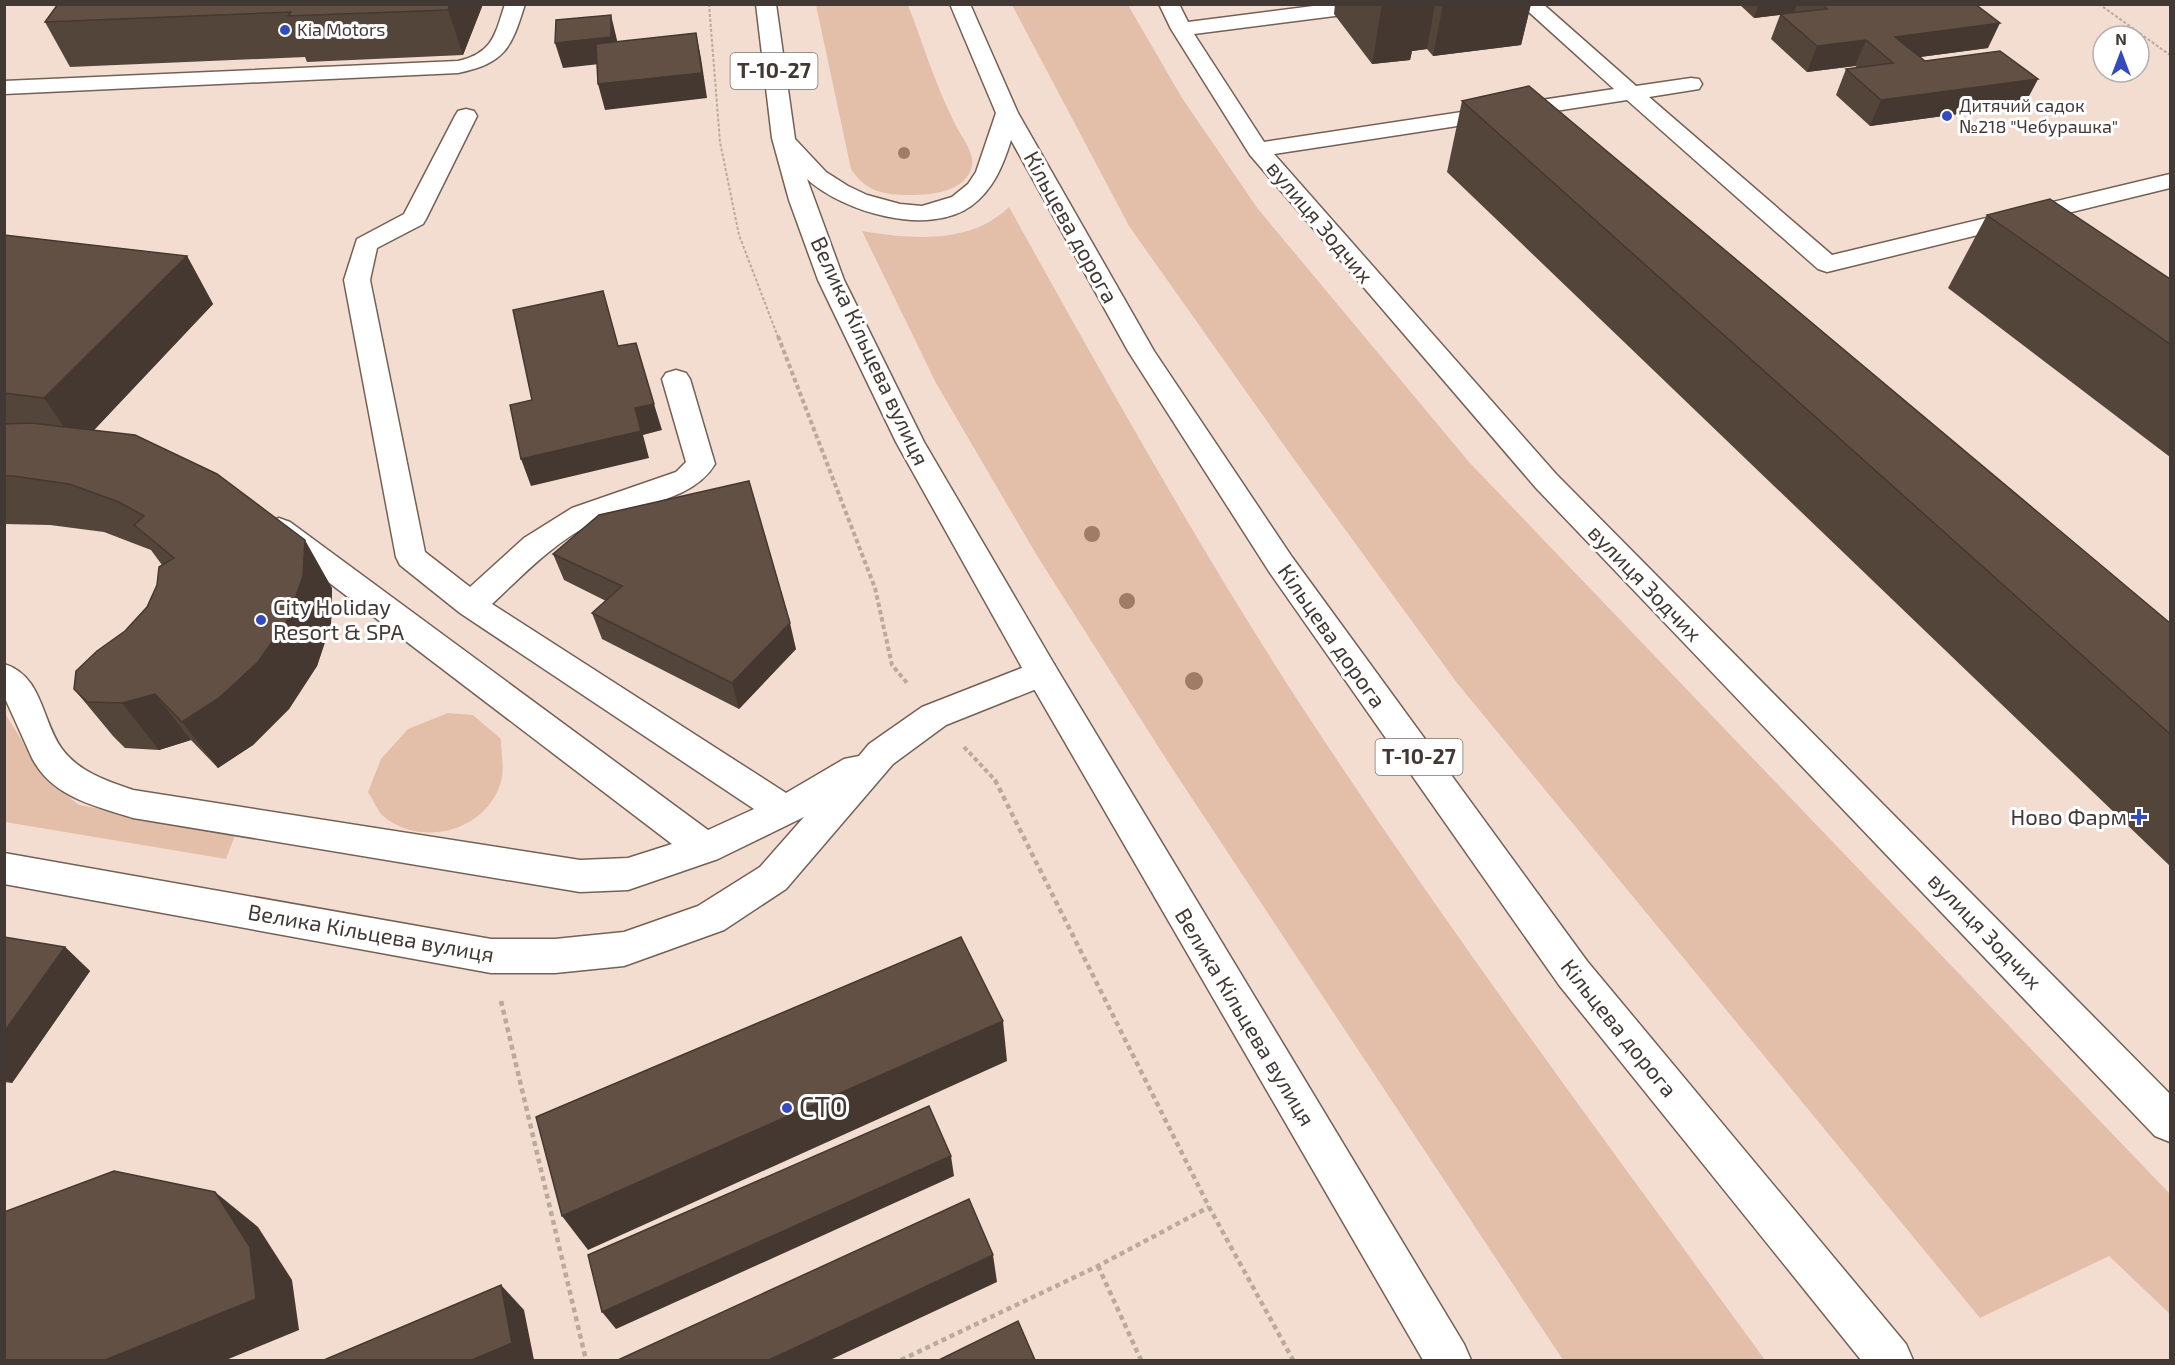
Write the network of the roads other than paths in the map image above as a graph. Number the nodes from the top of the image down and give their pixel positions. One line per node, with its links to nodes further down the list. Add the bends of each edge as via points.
1 (515, 4): 8 (main road, via 500,49 477,64)
2 (766, 4): 14 (main road, Велика Кільцева вулиця / Т-10-27)
3 (960, 4): 11 (main road, Кільцева дорога / Т-10-27)
4 (1382, 4): 6 (main road)
5 (1530, 4): 9 (main road)
6 (1175, 17): 15 (main road, вулиця Зодчих)
7 (1691, 84): 9 (main road)
8 (4, 88)
9 (1630, 94): 10 (main road); 16 (main road, via 1827,264)
10 (1514, 111): 13 (main road); 15 (main road)
11 (1007, 113): 14 (main road, via 990,168 976,190 960,204 925,213 873,205 841,192 821,180); 28 (main road, Кільцева дорога / Т-10-27, via 1141,351 1281,565 1573,973)
12 (466, 116): 19 (main road, via 414,219 366,244 357,280 411,557)
13 (1540, 135)
14 (783, 138): 20 (main road, Велика Кільцева вулиця / Т-10-27, via 831,280 910,442)
15 (1258, 150): 26 (main road, вулиця Зодчих, via 1546,481)
16 (2170, 180)
17 (676, 379): 19 (main road, via 701,464 686,479 583,515 535,546)
18 (257, 513): 24 (main road)
19 (471, 605): 23 (main road)
20 (1042, 673): 22 (main road, Велика Кільцева вулиця, via 934,716); 27 (main road, Велика Кільцева вулиця / Т-10-27)
21 (4, 676): 24 (main road, via 17,687 49,758 83,788 133,804 580,876 628,874)
22 (881, 754): 23 (main road); 25 (main road, Велика Кільцева вулиця, via 773,878 711,918 624,950 555,957 491,957)
23 (785, 812): 24 (main road)
24 (705, 848)
25 (4, 868)
26 (2170, 1122)
27 (1448, 1360)
28 (1890, 1360)

